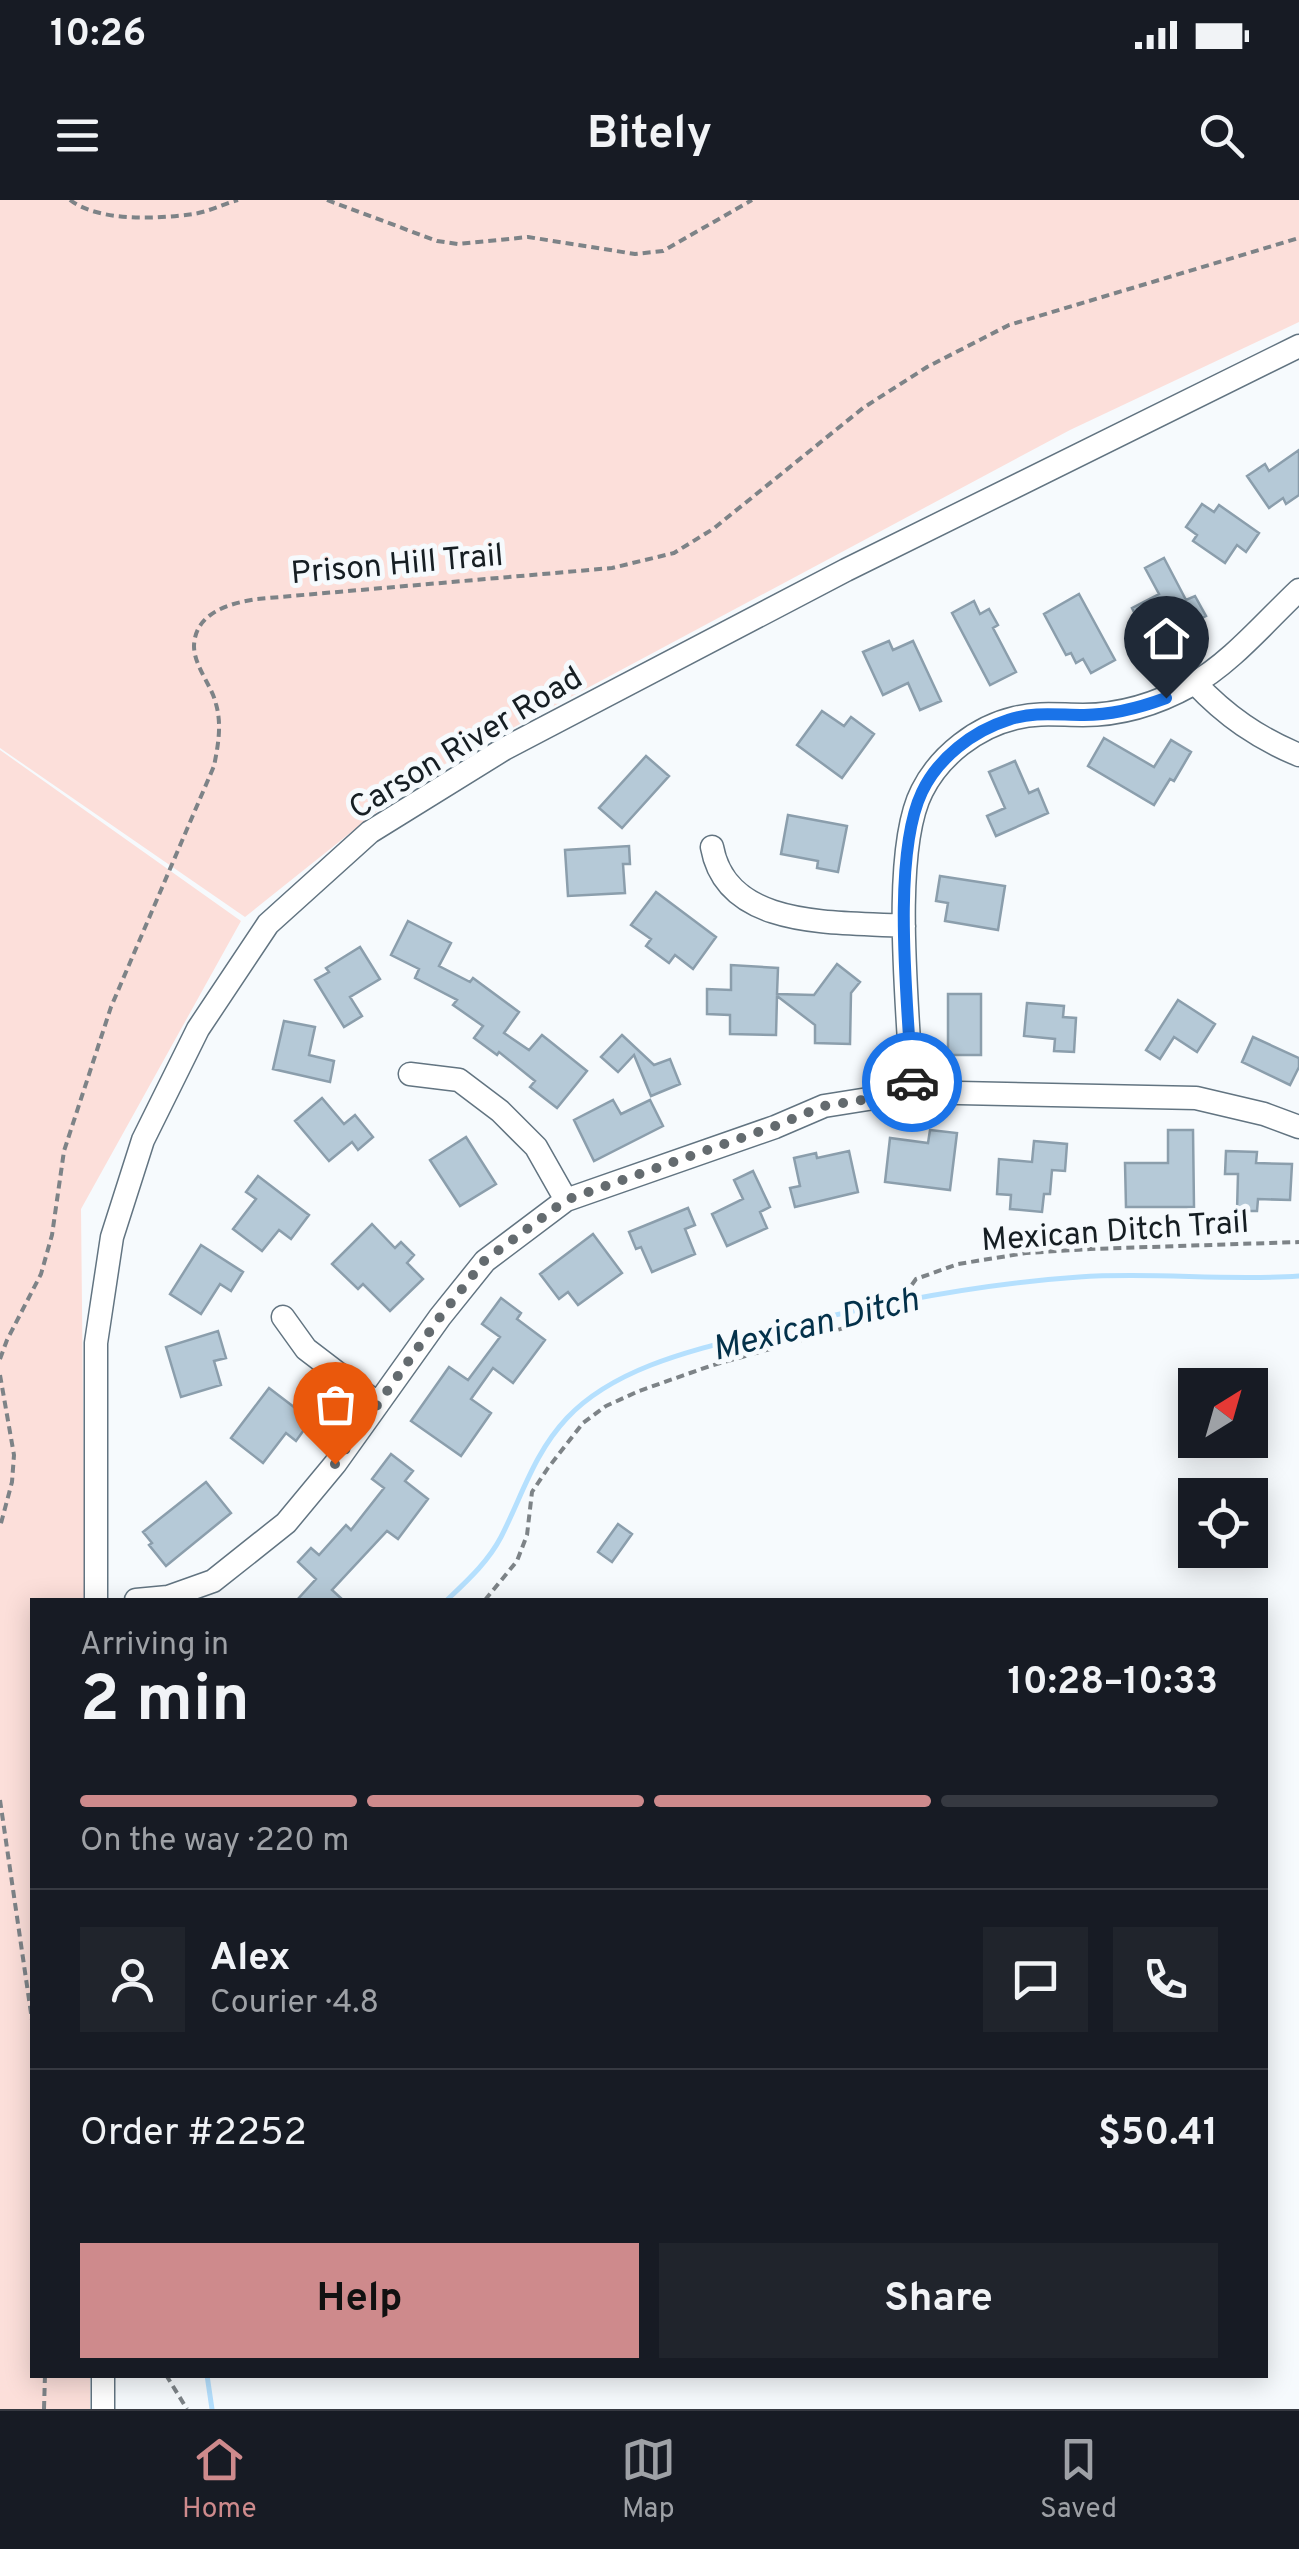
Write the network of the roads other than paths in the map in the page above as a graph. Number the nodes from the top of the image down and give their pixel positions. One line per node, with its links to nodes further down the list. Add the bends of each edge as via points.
1 (1299, 346): 13 (street, Carson River Road, via 846,570 504,749 370,832 268,924 190,1045 142,1140 112,1237 96,1343)
2 (1299, 590): 3 (street)
3 (1196, 683): 4 (street, via 1238,723); 6 (street, via 1136,710 1011,718 952,753 922,792 913,817)
4 (1299, 755)
5 (712, 846): 6 (street, via 722,878 770,910)
6 (904, 926): 8 (street)
7 (410, 1074): 10 (street, via 459,1080 500,1111 536,1147)
8 (912, 1092): 9 (street, via 1196,1098); 10 (street, via 824,1106)
9 (1299, 1127)
10 (566, 1200): 12 (street, via 484,1261)
11 (283, 1317): 12 (street, via 306,1349)
12 (378, 1404): 14 (street, via 286,1523 213,1581)
13 (96, 1598)
14 (157, 1598)
15 (103, 2378): 16 (street)
16 (103, 2409)

